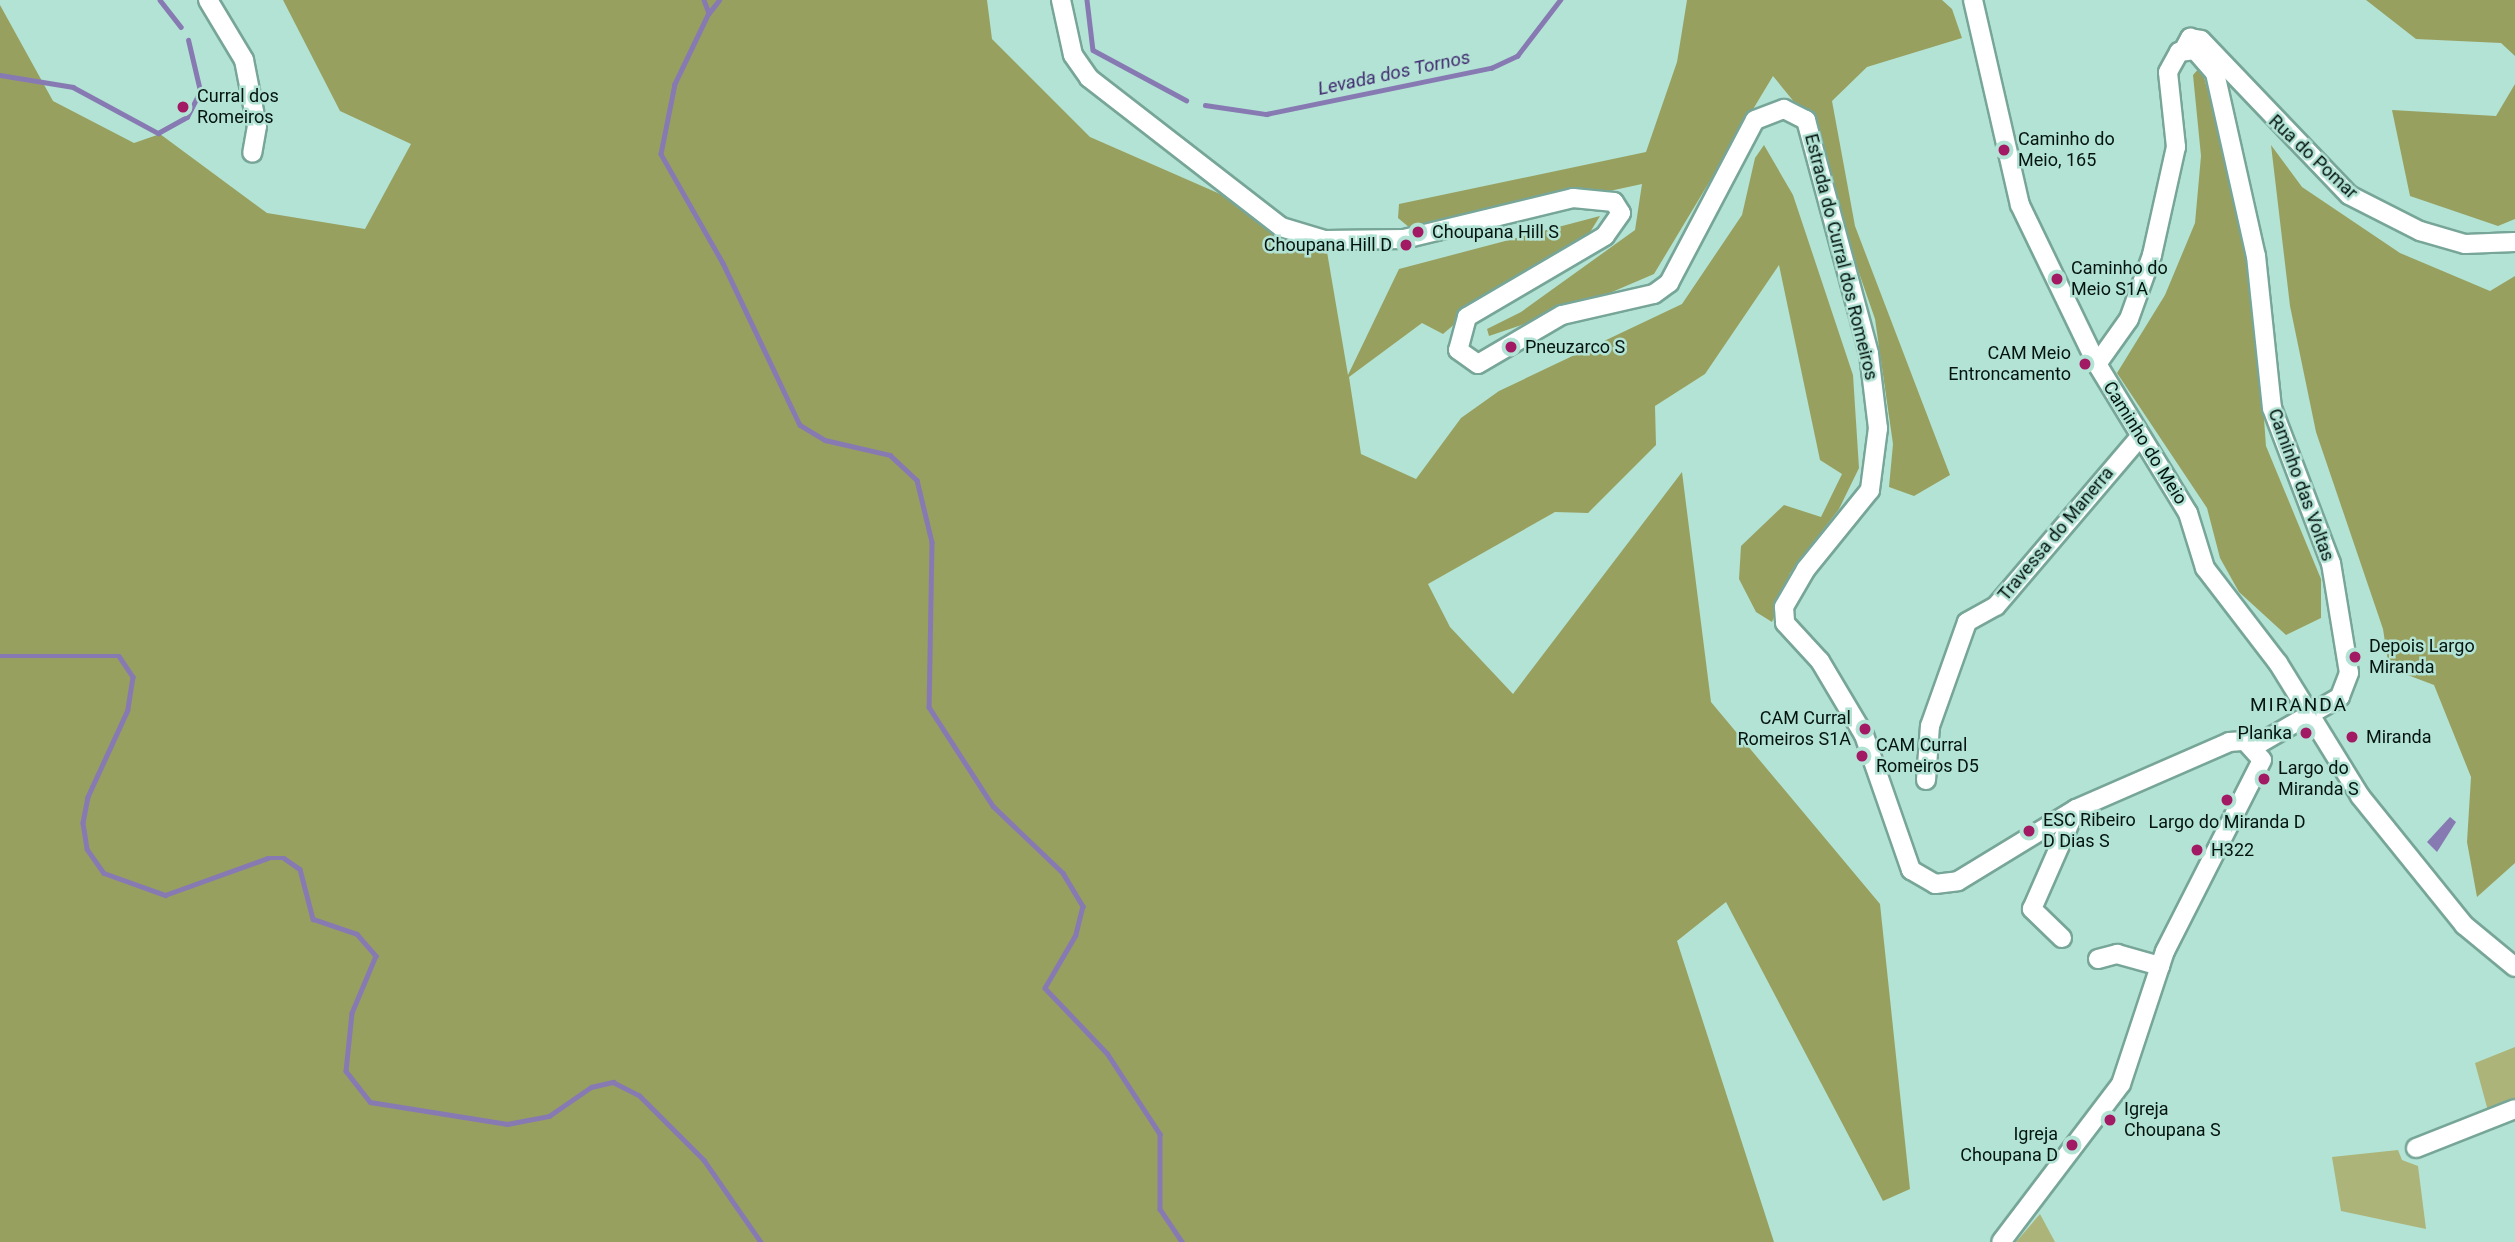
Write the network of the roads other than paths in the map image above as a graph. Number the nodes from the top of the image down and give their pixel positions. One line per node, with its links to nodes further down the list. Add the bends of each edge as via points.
1 (208, 0): 5 (street, via 244,60 257,126)
2 (1061, 0): 12 (street, Estrada do Curral dos Romeiros, via 1073,55 1089,78 1229,194 1292,232 1325,240 1404,239 1573,198 1614,202 1621,212 1605,236 1467,317 1458,350 1478,364 1562,315 1654,294 1669,283 1755,120 1784,110 1806,120 1869,354 1878,428 1870,491 1806,569 1784,607 1785,623 1820,661 1864,735 1912,870 1935,884 1958,881)
3 (1973, 0): 7 (street, Caminho do Meio, via 2020,205)
4 (2184, 49): 6 (street, Rua do Pomar, via 2190,37 2201,40 2349,195 2420,231 2465,244); 7 (street, via 2168,72 2176,147 2152,255 2129,319); 9 (street, Caminho das Voltas, via 2201,52 2215,73 2256,256 2272,408 2331,562 2348,682 2340,697)
5 (251, 153)
6 (2515, 242)
7 (2097, 363): 8 (street, Caminho do Meio)
8 (2139, 438): 9 (street, Caminho do Meio, via 2188,513 2204,568 2278,663); 11 (street, Travessa do Manerra, via 1996,606 1967,622 1930,726)
9 (2307, 713): 10 (street, Caminho das Voltas); 16 (street, Caminho do Meio, via 2360,796 2465,925)
10 (2255, 746): 12 (street, Estrada do Curral dos Romeiros, via 2229,742); 15 (street, via 2259,772 2190,894)
11 (1926, 780)
12 (2077, 808): 13 (street, via 2032,909)
13 (2062, 938)
14 (2098, 959): 15 (street, via 2117,954)
15 (2160, 966): 19 (street, via 2121,1084)
16 (2515, 967)
17 (2515, 1109): 18 (street)
18 (2416, 1148)
19 (2001, 1242)

